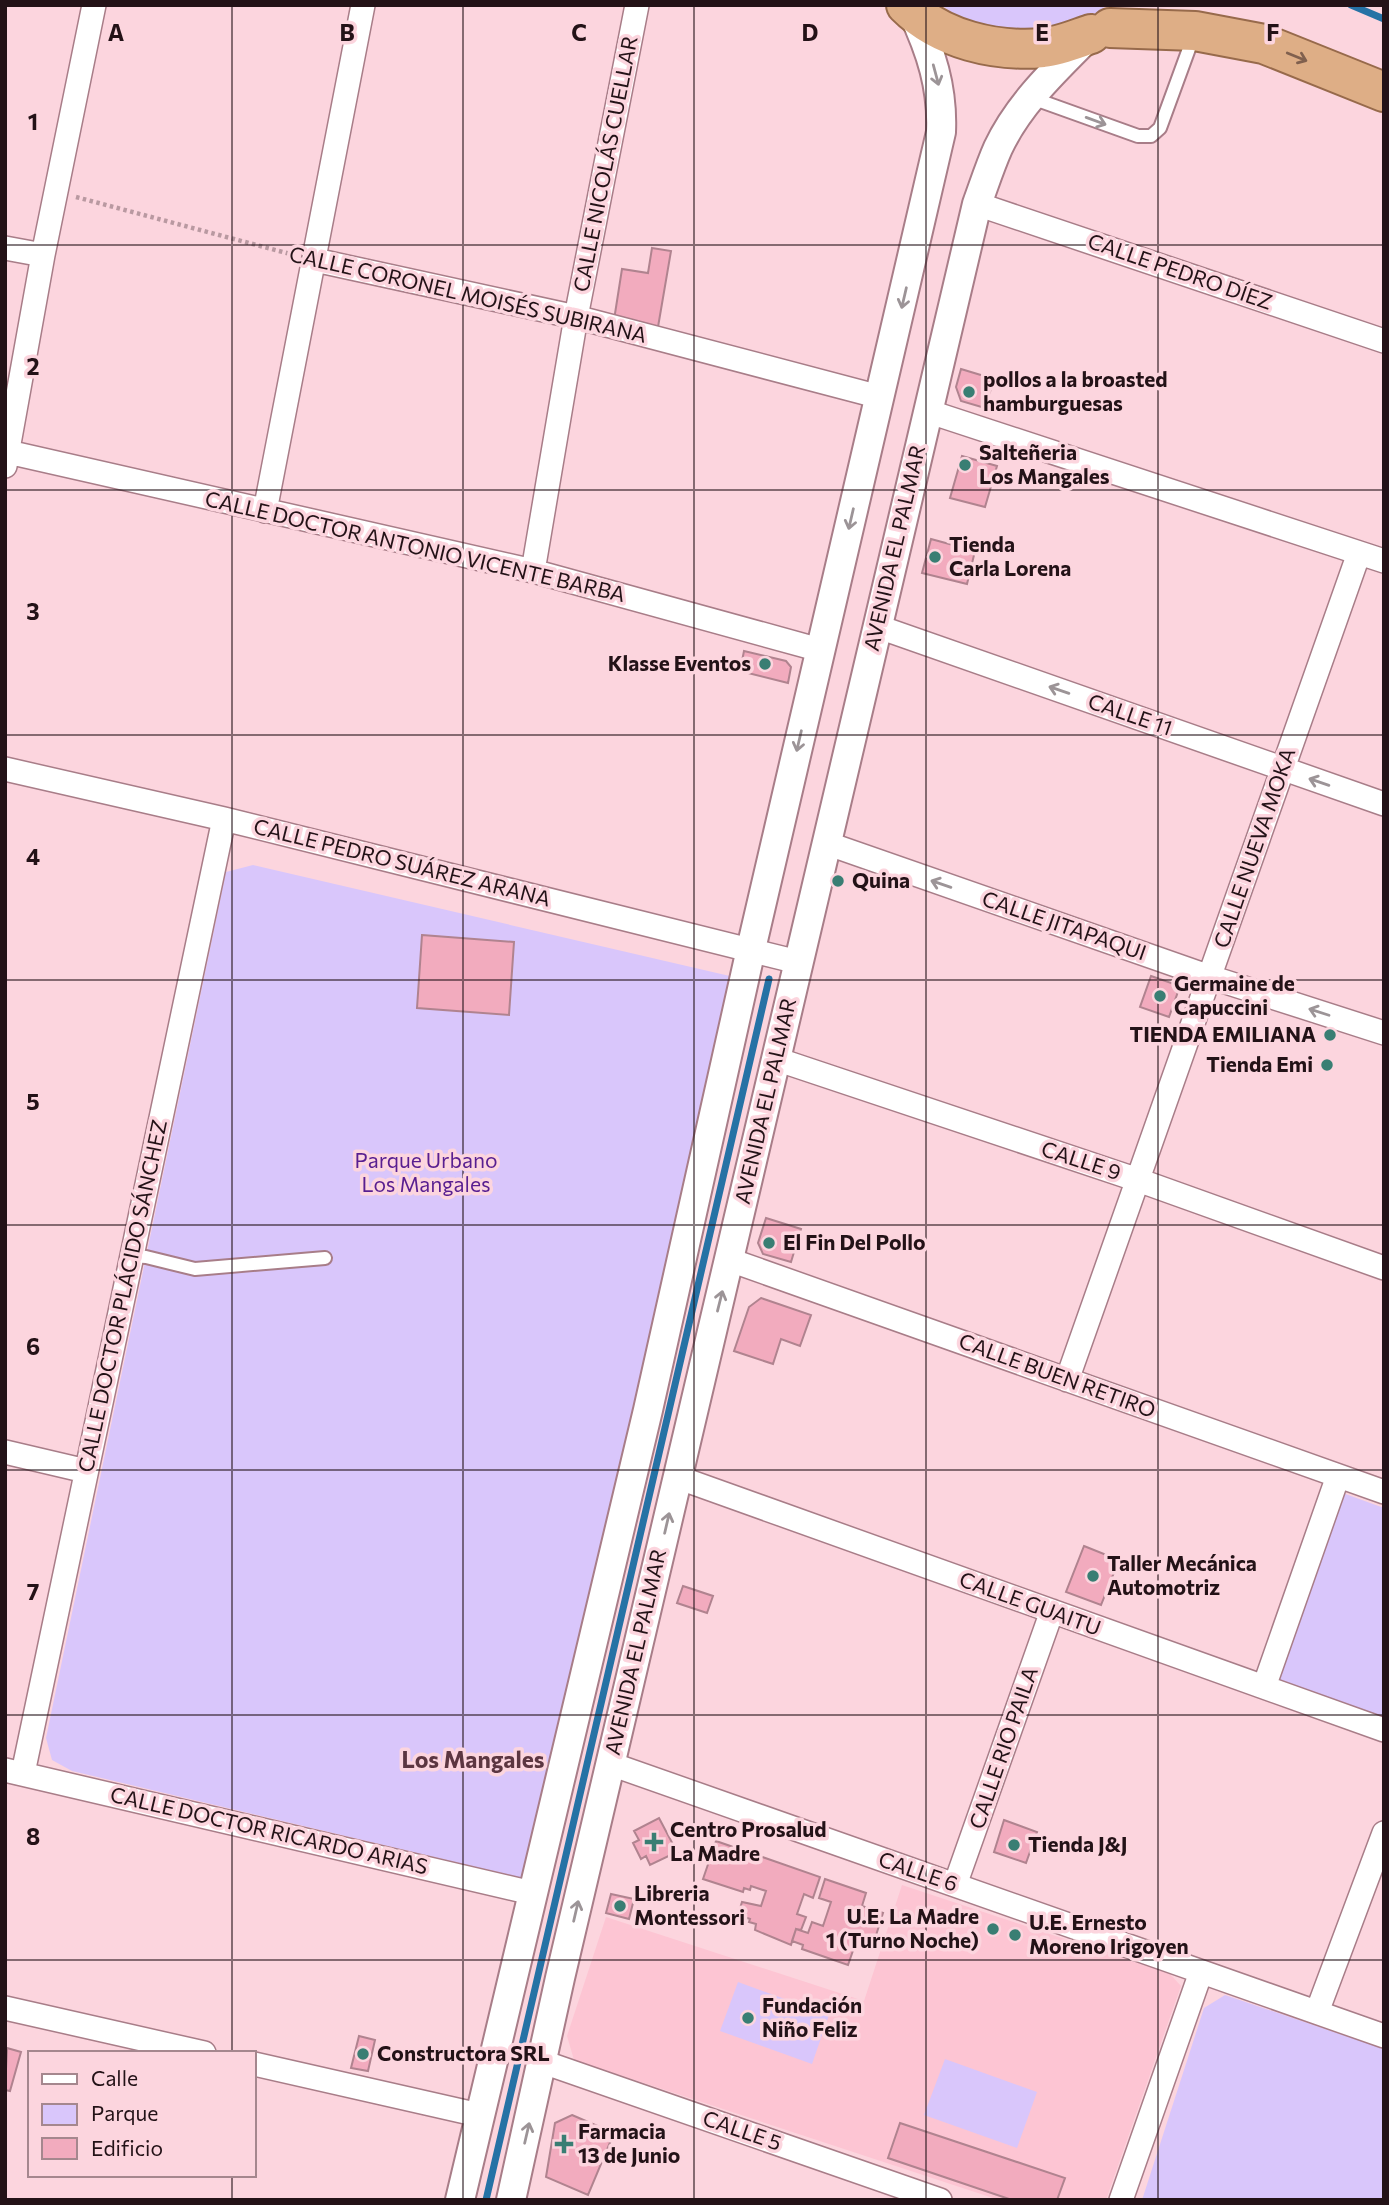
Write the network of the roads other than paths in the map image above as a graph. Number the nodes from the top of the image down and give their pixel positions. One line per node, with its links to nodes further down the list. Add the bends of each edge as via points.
1 (93, 5): 11 (street)
2 (363, 5): 12 (street)
3 (637, 5): 13 (street, CALLE NICOLÁS CUELLAR)
4 (909, 8): 5 (highway, via 953,36 999,48 1046,48); 15 (street, AVENIDA EL PALMAR, one-way to 15, via 929,52 941,95 941,132)
5 (1112, 22): 6 (highway); 8 (street, AVENIDA EL PALMAR)
6 (1195, 31): 7 (highway, one-way to 7, via 1264,44); 8 (lane, one-way to 6, via 1138,136 1151,136 1160,128)
7 (1384, 92)
8 (1031, 97): 9 (street, AVENIDA EL PALMAR, via 998,148)
9 (977, 204): 14 (street, CALLE PEDRO DÍEZ); 16 (street, AVENIDA EL PALMAR)
10 (5, 248): 11 (street)
11 (43, 255): 19 (street)
12 (315, 260): 13 (street, CALLE CORONEL MOISÉS SUBIRANA); 20 (street)
13 (576, 317): 17 (street, CALLE CORONEL MOISÉS SUBIRANA); 23 (street, CALLE NICOLÁS CUELLAR)
14 (1384, 341)
15 (891, 352): 16 (street, via 912,348); 17 (street, AVENIDA EL PALMAR)
16 (938, 363): 18 (street, AVENIDA EL PALMAR)
17 (880, 397): 25 (street, AVENIDA EL PALMAR, one-way to 25)
18 (927, 411): 21 (street); 24 (street, AVENIDA EL PALMAR)
19 (7, 459): 20 (street, CALLE DOCTOR ANTONIO VICENTE BARBA)
20 (265, 512): 23 (street, CALLE DOCTOR ANTONIO VICENTE BARBA)
21 (1359, 553): 22 (street); 27 (street, CALLE NUEVA MOKA)
22 (1384, 561)
23 (533, 571): 25 (street, CALLE DOCTOR ANTONIO VICENTE BARBA)
24 (876, 626): 27 (street, CALLE 11, one-way to 24); 30 (street, AVENIDA EL PALMAR)
25 (820, 650): 31 (street, AVENIDA EL PALMAR, one-way to 31)
26 (5, 769): 29 (street, CALLE PEDRO SUÁREZ ARANA)
27 (1283, 769): 28 (street, CALLE 11, one-way to 27); 33 (street, CALLE NUEVA MOKA)
28 (1384, 804)
29 (224, 819): 31 (street, CALLE PEDRO SUÁREZ ARANA); 37 (street, CALLE DOCTOR PLÁCIDO SÁNCHEZ)
30 (825, 843): 32 (street, AVENIDA EL PALMAR); 33 (street, CALLE JITAPAQUI, one-way to 30)
31 (751, 949): 32 (street, CALLE PEDRO SUÁREZ ARANA); 42 (street, AVENIDA EL PALMAR)
32 (798, 962): 35 (street, AVENIDA EL PALMAR)
33 (1210, 977): 34 (street, CALLE JITAPAQUI, one-way to 33); 36 (street, CALLE NUEVA MOKA)
34 (1384, 1033)
35 (776, 1059): 36 (street, CALLE 9); 39 (street, AVENIDA EL PALMAR)
36 (1138, 1180): 40 (street, CALLE 9); 41 (street, CALLE NUEVA MOKA)
37 (132, 1256): 38 (lane, via 195,1269); 44 (street, CALLE DOCTOR PLÁCIDO SÁNCHEZ)
38 (325, 1258)
39 (730, 1260): 41 (street, CALLE BUEN RETIRO); 42 (street, AVENIDA EL PALMAR, one-way to 39)
40 (1384, 1268)
41 (1068, 1380): 45 (street, CALLE BUEN RETIRO)
42 (669, 1415): 46 (street, AVENIDA EL PALMAR); 55 (street, AVENIDA EL PALMAR)
43 (5, 1452): 44 (street)
44 (86, 1471): 52 (street, CALLE DOCTOR PLÁCIDO SÁNCHEZ)
45 (1338, 1476): 47 (street, CALLE BUEN RETIRO); 49 (street)
46 (677, 1477): 48 (street, CALLE GUAITU); 51 (street, AVENIDA EL PALMAR, one-way to 46)
47 (1384, 1492)
48 (1052, 1611): 49 (street, CALLE GUAITU); 54 (street, CALLE RIO PAILA)
49 (1264, 1687): 50 (street, CALLE GUAITU)
50 (1384, 1730)
51 (611, 1764): 54 (street, CALLE 6); 57 (street, AVENIDA EL PALMAR, one-way to 51)
52 (14, 1772): 55 (street, CALLE DOCTOR RICARDO ARIAS)
53 (1384, 1833): 59 (street)
54 (956, 1885): 56 (street, CALLE 6)
55 (532, 1893): 57 (street, AVENIDA EL PALMAR)
56 (1201, 1972): 59 (street, CALLE 6); 69 (street)
57 (537, 1973): 62 (street, AVENIDA EL PALMAR); 64 (street, AVENIDA EL PALMAR)
58 (5, 2008): 61 (street)
59 (1317, 2012): 60 (street, CALLE 6)
60 (1384, 2036)
61 (195, 2051)
62 (543, 2062): 65 (street, CALLE 5); 67 (street, AVENIDA EL PALMAR, one-way to 62)
63 (256, 2064): 64 (street)
64 (479, 2115): 66 (street, AVENIDA EL PALMAR)
65 (881, 2190): 68 (street, CALLE 5)
66 (460, 2200)
67 (511, 2200)
68 (940, 2200)
69 (1121, 2200)

